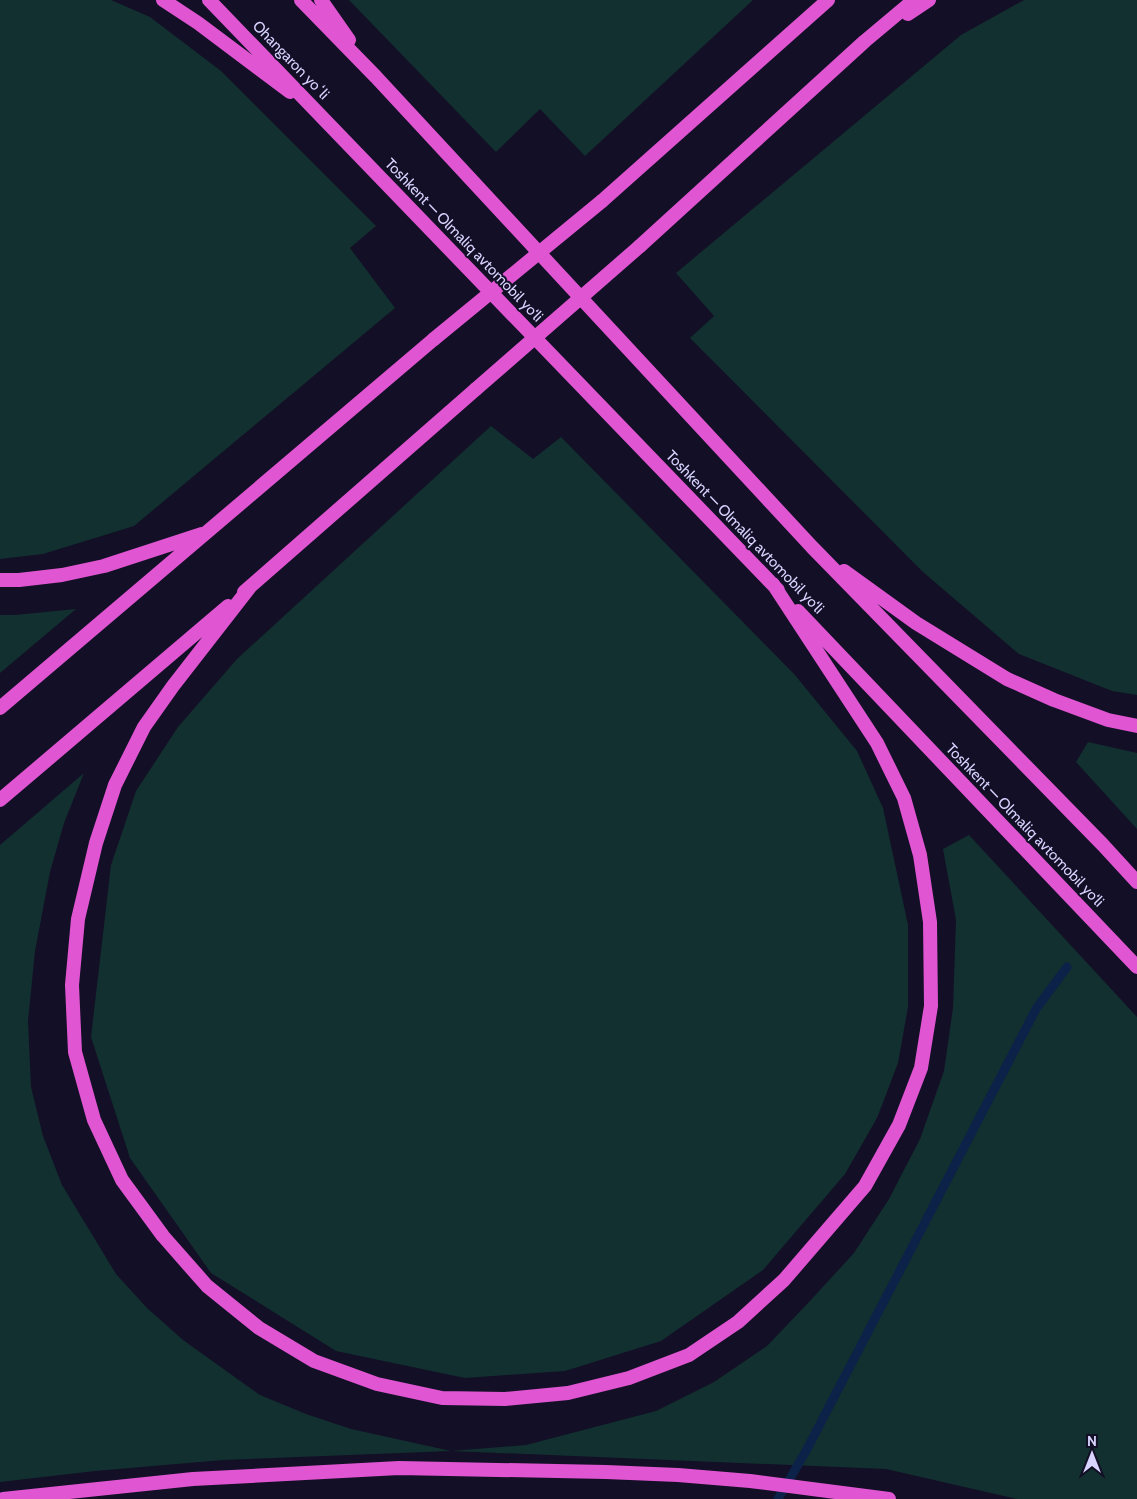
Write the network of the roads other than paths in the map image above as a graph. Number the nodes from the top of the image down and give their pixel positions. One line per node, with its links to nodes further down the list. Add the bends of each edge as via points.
1 (163, 0): 10 (highway)
2 (209, 0): 10 (highway, Ohangaron yoʻli)
3 (301, 0): 9 (highway)
4 (321, 0): 9 (highway)
5 (914, 0): 8 (highway)
6 (929, 0): 8 (highway)
7 (826, 1): 11 (highway, bridge, via 602,201)
8 (865, 41): 15 (highway, bridge, via 640,246)
9 (376, 77): 12 (highway)
10 (328, 122): 14 (highway, Toshkent — Olmaliq avtomobil yo‘li)
11 (208, 532): 13 (highway, via 104,566 62,575); 16 (highway)
12 (812, 547): 17 (highway, via 916,623 1007,679 1108,720); 19 (highway)
13 (0, 580)
14 (772, 584): 15 (highway, via 878,743 904,798 920,855 930,922 931,1006 921,1068 899,1125 865,1186 784,1280 738,1322 689,1355 628,1378 568,1393 505,1399 442,1398 378,1384 314,1361 259,1328 208,1286 163,1236 122,1180 94,1120 75,1052 72,985 78,919 96,843 115,785 144,727); 20 (highway, Toshkent — Olmaliq avtomobil yo‘li)
15 (250, 587): 18 (highway)
16 (0, 708)
17 (1137, 726)
18 (0, 800)
19 (1137, 882)
20 (1137, 967)
21 (3, 1499): 22 (highway, via 193,1478 399,1468 678,1475)
22 (889, 1499)

